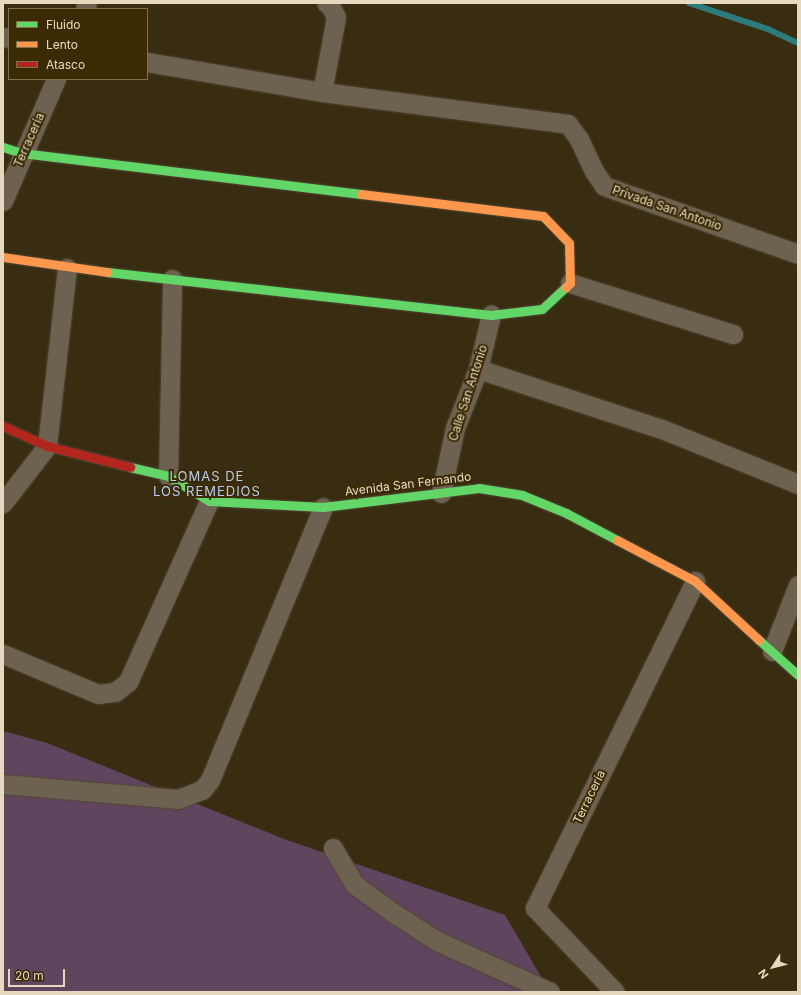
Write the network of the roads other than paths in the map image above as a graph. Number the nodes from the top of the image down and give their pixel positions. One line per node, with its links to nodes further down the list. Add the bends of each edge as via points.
1 (326, 3): 4 (street, via 330,5 336,17)
2 (148, 62): 4 (street)
3 (56, 80): 6 (street, Terraceria)
4 (322, 92): 8 (street, Privada San Antonio, via 568,124 580,139 594,171 604,186)
5 (3, 147): 6 (street)
6 (22, 153): 7 (street, Terraceria); 12 (street, via 543,216 568,243)
7 (3, 201)
8 (798, 254)
9 (3, 257): 10 (street)
10 (68, 268): 11 (street); 17 (street)
11 (172, 279): 13 (street); 18 (street)
12 (570, 283): 13 (street, via 542,309); 14 (street)
13 (491, 315): 15 (street, Calle San Antonio)
14 (732, 334)
15 (478, 369): 19 (street, via 662,429); 20 (street, Calle San Antonio, via 454,428)
16 (3, 426): 17 (street, Avenida San Fernando)
17 (47, 446): 18 (street, Avenida San Fernando); 22 (street)
18 (168, 476): 21 (street, Avenida San Fernando)
19 (798, 484)
20 (441, 492): 23 (street, Avenida San Fernando); 24 (street, Avenida San Fernando, via 479,488 522,495 566,513)
21 (209, 501): 23 (street, Avenida San Fernando); 27 (street, via 128,682 115,692 98,694)
22 (3, 504)
23 (323, 507): 29 (street, via 210,780 202,790 178,799)
24 (695, 581): 26 (street, Avenida San Fernando); 32 (street, Terracería, via 535,908)
25 (798, 585): 26 (street)
26 (772, 651): 28 (street, Avenida San Fernando)
27 (3, 654)
28 (798, 675)
29 (3, 784)
30 (333, 848): 31 (street, via 354,884 392,912 437,941)
31 (550, 992)
32 (615, 992)

